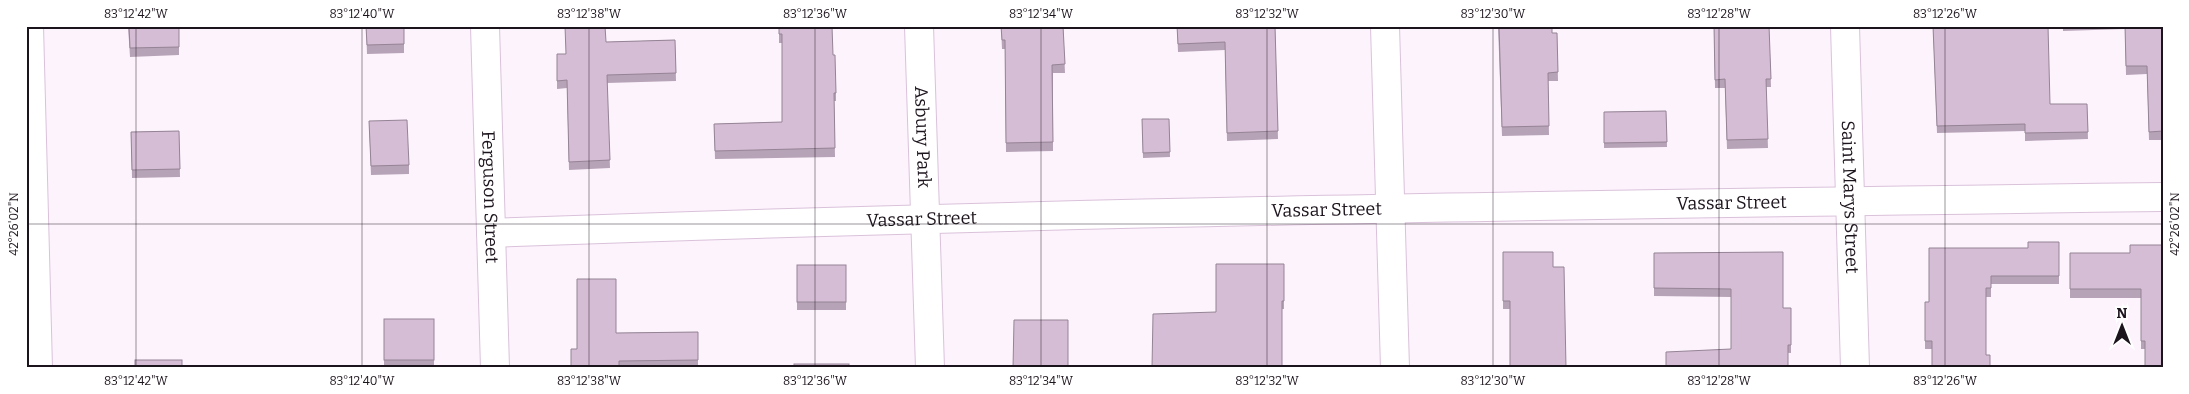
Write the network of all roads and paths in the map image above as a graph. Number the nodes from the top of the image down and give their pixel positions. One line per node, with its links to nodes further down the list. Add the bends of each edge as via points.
1 (29, 26): 11 (street)
2 (485, 26): 10 (street, Ferguson Street)
3 (919, 26): 9 (street, Asbury Park)
4 (1385, 26): 8 (street)
5 (1845, 26): 7 (street, Saint Marys Street)
6 (2163, 197): 7 (street, Vassar Street)
7 (1850, 201): 8 (street, Vassar Street); 15 (street, Saint Marys Street)
8 (1390, 209): 9 (street, Vassar Street); 14 (street)
9 (925, 218): 10 (street, Vassar Street); 13 (street, Asbury Park)
10 (491, 234): 12 (street, Ferguson Street)
11 (38, 368)
12 (495, 368)
13 (930, 368)
14 (1395, 368)
15 (1856, 368)

